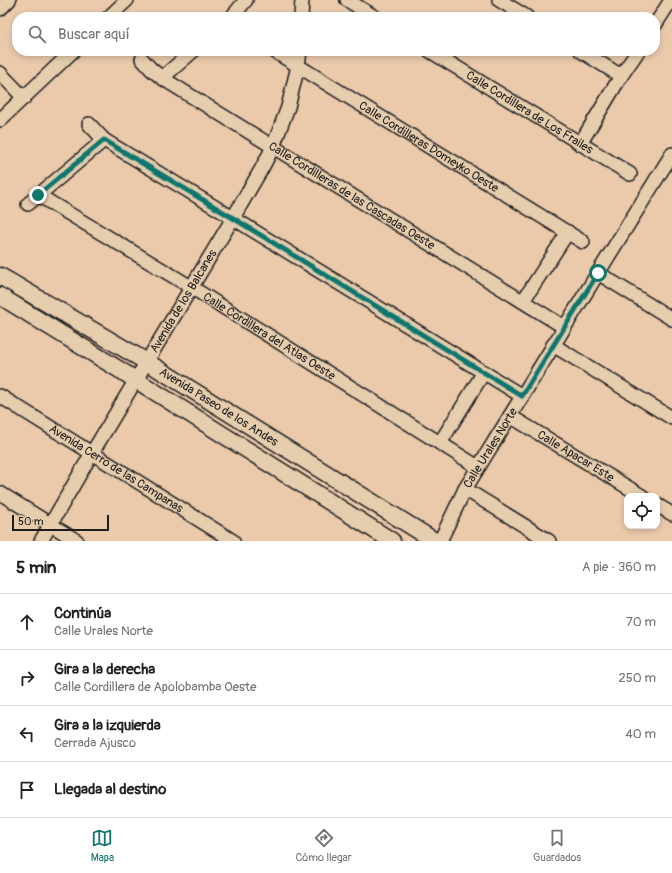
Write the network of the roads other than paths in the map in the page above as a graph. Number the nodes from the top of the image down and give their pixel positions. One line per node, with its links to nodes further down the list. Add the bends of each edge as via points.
1 (9, 0): 8 (street)
2 (127, 0): 9 (street)
3 (246, 0): 10 (street)
4 (302, 0): 11 (street)
5 (347, 0): 12 (street)
6 (499, 0): 13 (street)
7 (671, 0): 14 (street)
8 (0, 9)
9 (114, 12)
10 (236, 12)
11 (301, 12)
12 (367, 12)
13 (519, 12)
14 (660, 16)
15 (68, 56): 27 (street)
16 (187, 56): 26 (street)
17 (282, 56): 23 (street, Calle Cordilleras Domeyko Oeste)
18 (299, 56): 23 (street, Avenida de los Balcanes)
19 (438, 56): 31 (street, Calle Cordillera de Los Frailes)
20 (589, 56): 25 (street)
21 (635, 56): 25 (street)
22 (142, 59): 26 (street, Calle Cordilleras de las Cascadas Oeste)
23 (298, 66): 32 (street, Avenida de los Balcanes, via 288,107); 36 (street, Calle Cordilleras Domeyko Oeste)
24 (0, 73): 27 (street)
25 (621, 76): 31 (street)
26 (162, 78): 32 (street, Calle Cordilleras de las Cascadas Oeste)
27 (24, 98): 28 (street)
28 (0, 120)
29 (89, 124): 30 (street)
30 (104, 140): 35 (street); 40 (street, Calle Cordillera del Atlas Oeste, via 33,200)
31 (580, 144): 34 (street, Calle Cordillera de Los Frailes)
32 (273, 147): 35 (street, Avenida de los Balcanes); 42 (street, Calle Cordilleras de las Cascadas Oeste)
33 (672, 154): 38 (street, Calle Urales Norte)
34 (630, 174)
35 (233, 218): 40 (street, Avenida de los Balcanes); 47 (street)
36 (568, 232): 37 (street, Calle Cordilleras Domeyko Oeste); 42 (street)
37 (583, 242)
38 (598, 273): 43 (street); 44 (street, Calle Urales Norte)
39 (0, 276): 46 (street, Avenida Paseo de los Andes)
40 (191, 287): 46 (street, Avenida de los Balcanes); 53 (street, Calle Cordillera del Atlas Oeste)
41 (0, 296): 48 (street, Avenida Paseo de los Andes)
42 (523, 301): 44 (street, Calle Cordilleras de las Cascadas Oeste)
43 (671, 317)
44 (564, 327): 45 (street, Calle Urales Norte)
45 (554, 345): 50 (street, Calle Urales Norte); 52 (street)
46 (147, 362): 48 (street, Avenida de los Balcanes); 66 (street, Avenida Paseo de los Andes)
47 (484, 372): 50 (street); 53 (street)
48 (136, 380): 54 (street, Avenida de los Balcanes); 65 (street, Avenida Paseo de los Andes)
49 (0, 396): 54 (street, Avenida Cerro de las Campanas)
50 (522, 396): 51 (street, Calle Urales Norte)
51 (510, 416): 55 (street, Calle Urales Norte); 58 (street, Calle Apacar Este)
52 (672, 418)
53 (440, 443): 55 (street, Calle Cordillera del Atlas Oeste)
54 (92, 453): 61 (street, Avenida de los Balcanes); 64 (street, Avenida Cerro de las Campanas)
55 (478, 467): 56 (street, Calle Urales Norte)
56 (465, 489): 67 (street, Calle Urales Norte); 68 (street)
57 (0, 493): 61 (street)
58 (637, 493)
59 (660, 507): 60 (street)
60 (672, 514)
61 (50, 524): 62 (street, Avenida de los Balcanes); 63 (street)
62 (41, 541)
63 (77, 541)
64 (233, 541)
65 (392, 541)
66 (435, 541)
67 (440, 541)
68 (549, 541)

